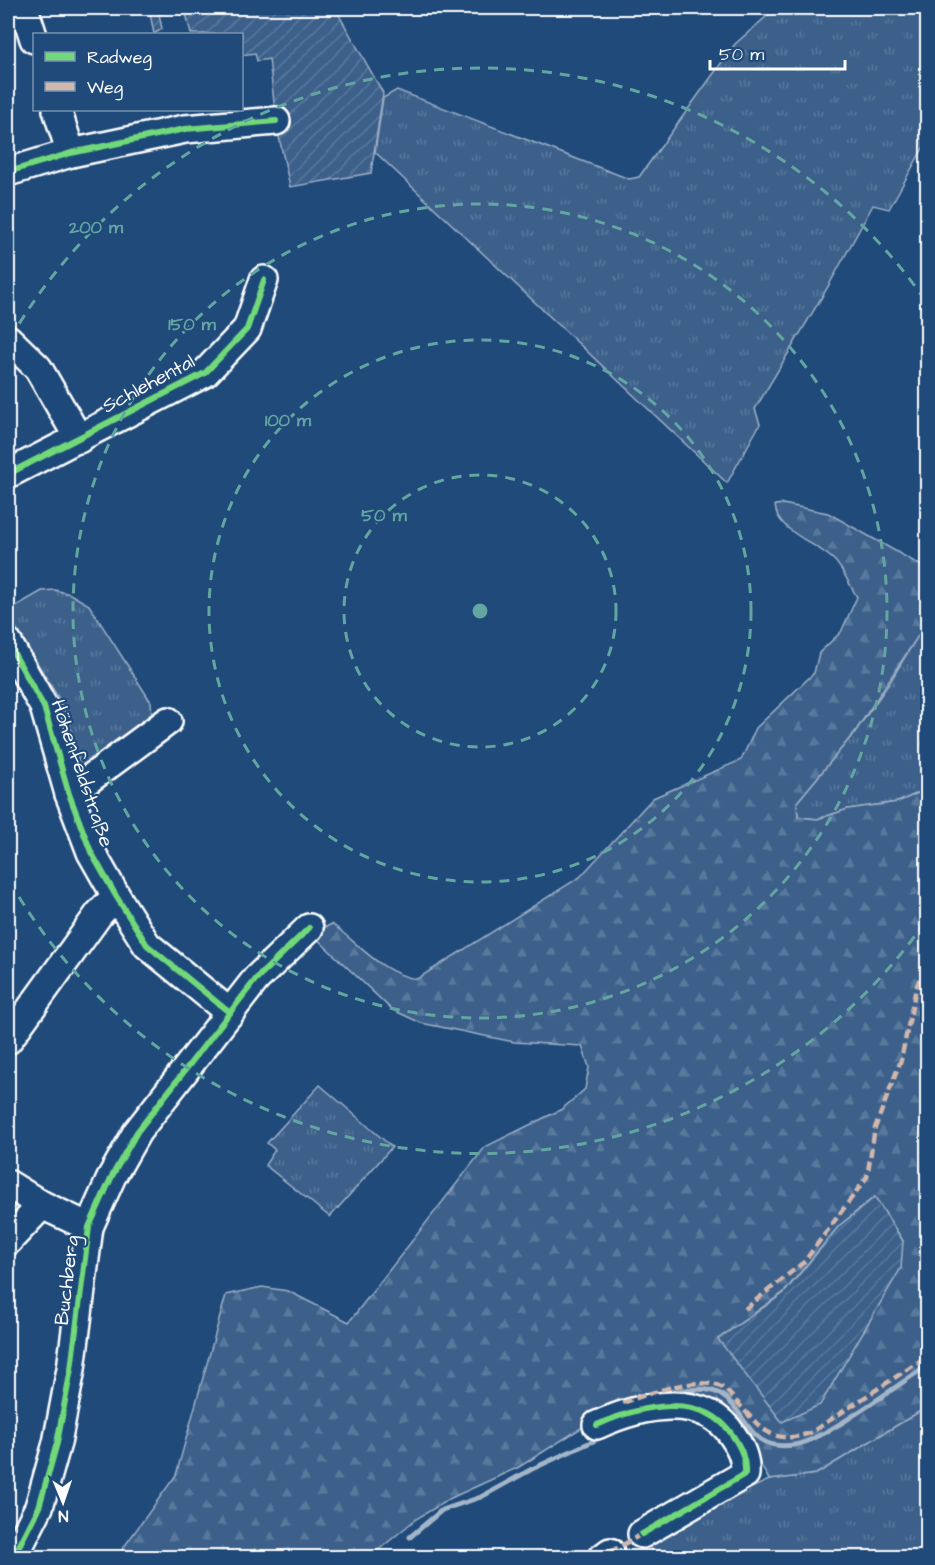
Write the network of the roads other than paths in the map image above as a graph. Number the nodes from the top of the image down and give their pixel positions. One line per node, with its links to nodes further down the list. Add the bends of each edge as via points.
1 (27, 8): 2 (street)
2 (33, 35)
3 (57, 111): 5 (street)
4 (276, 121): 5 (street, via 185,129)
5 (71, 153): 6 (street)
6 (8, 172)
7 (264, 280): 9 (street, Schlehental, via 247,329 205,373)
8 (8, 339): 9 (street, via 38,368)
9 (79, 439): 10 (street, Schlehental)
10 (8, 474)
11 (8, 643): 13 (street, Höhenfeldstraße, via 44,707)
12 (168, 721): 13 (street, Höhenfeldstraße)
13 (69, 794): 14 (street, Höhenfeldstraße, via 91,852)
14 (116, 896): 16 (street, Höhenfeldstraße, via 147,945); 17 (street)
15 (309, 928): 16 (street, Buchberg, via 256,979)
16 (230, 1013): 20 (street, Buchberg, via 137,1132)
17 (8, 1040)
18 (8, 1184): 19 (street)
19 (42, 1205): 20 (street); 21 (street)
20 (89, 1227): 24 (street, Buchberg, via 71,1369 57,1443 39,1507)
21 (8, 1241)
22 (597, 1425): 23 (street, via 648,1409 693,1408 719,1420 741,1449 745,1474)
23 (642, 1534)
24 (13, 1557)

